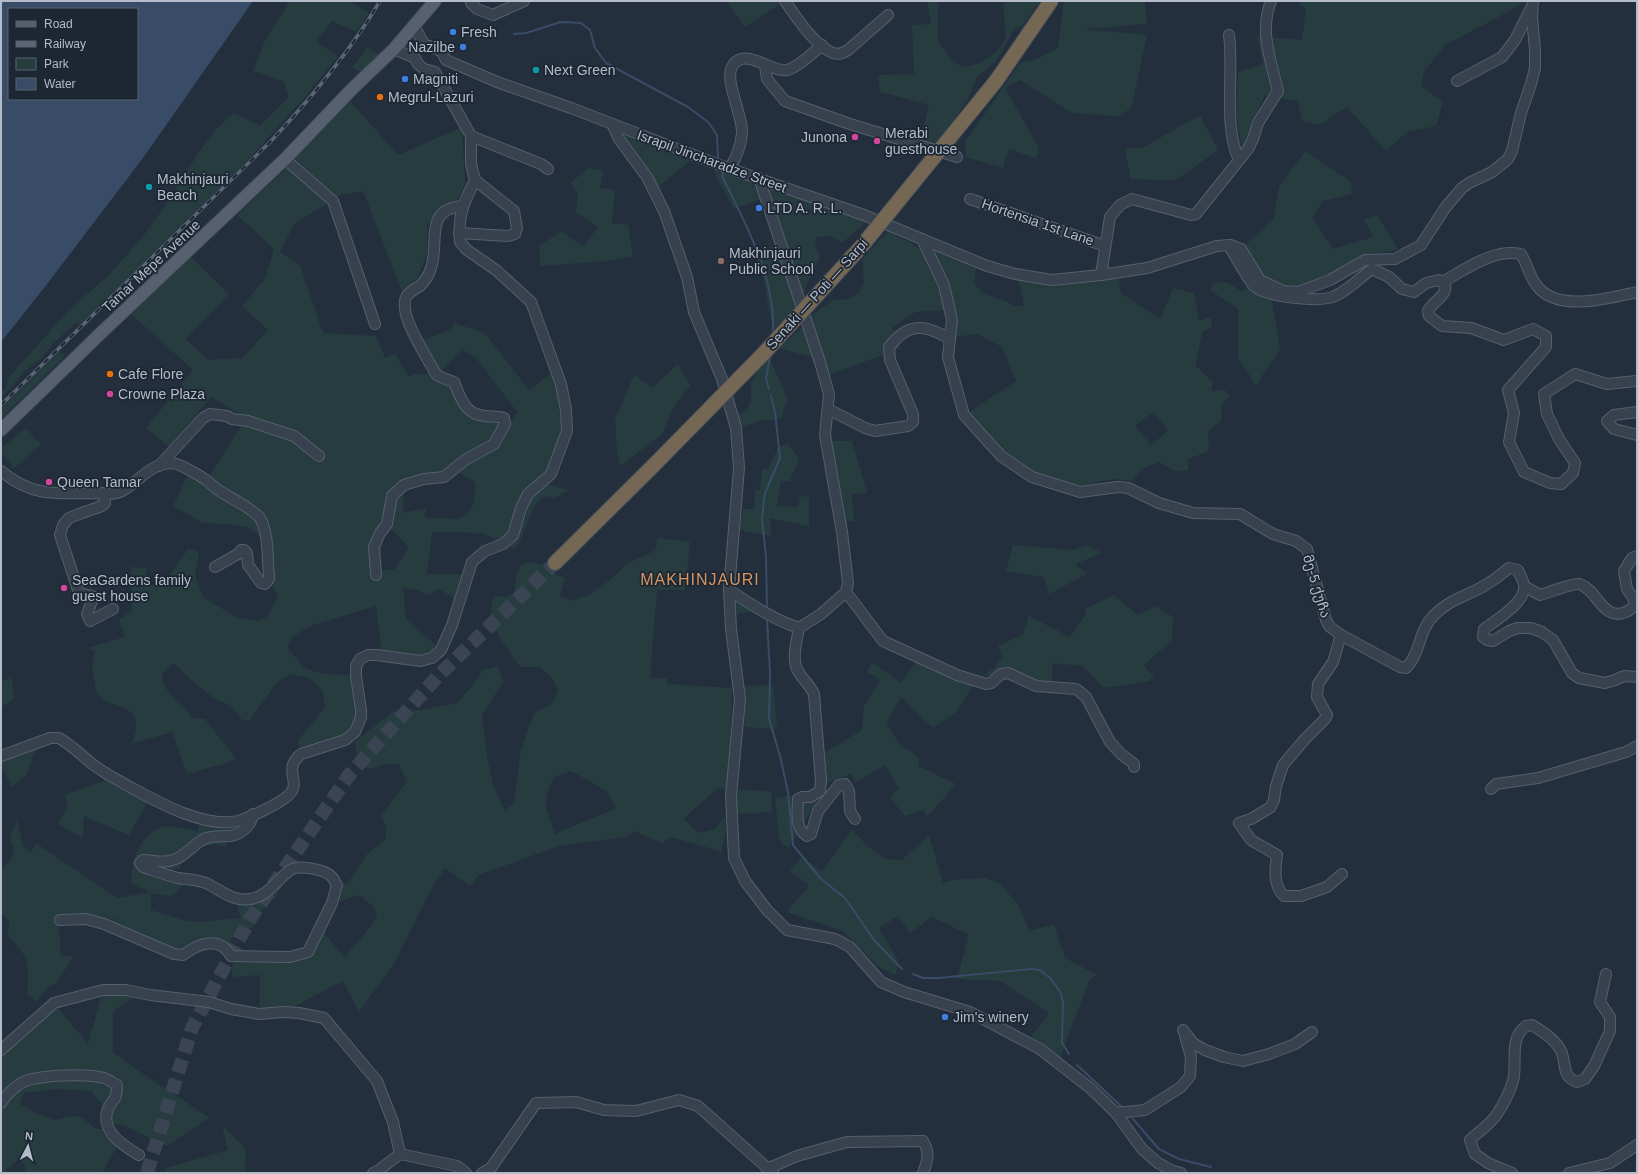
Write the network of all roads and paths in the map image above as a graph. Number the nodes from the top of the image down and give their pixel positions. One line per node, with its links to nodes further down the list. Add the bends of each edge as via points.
1 (435, 1): 9 (main road, Tamar Mepe Avenue)
2 (472, 1): 3 (street, via 477,9 493,15)
3 (524, 1)
4 (785, 1): 11 (street, via 805,30)
5 (1052, 1): 49 (highway, Senaki — Poti — Sarpi, bridge, via 996,81 861,247 765,352)
6 (1271, 1): 23 (street, via 1265,40 1278,91 1258,124 1248,149)
7 (1533, 3): 18 (street, via 1515,40 1502,57); 32 (street, via 1535,68 1512,151 1508,159 1492,172 1468,183 1459,192 1445,208 1421,246 1395,259 1365,260 1330,280 1298,292 1283,291 1260,280 1241,249)
8 (888, 15): 11 (street, via 841,54 834,54)
9 (414, 26): 12 (street); 13 (main road, Tamar Mepe Avenue)
10 (1229, 35): 23 (street, via 1231,132)
11 (822, 45): 16 (street, via 788,70)
12 (425, 46): 14 (street, via 417,50); 15 (street, Israpil Jincharadze Street, via 442,52)
13 (394, 48): 14 (street); 22 (main road, Tamar Mepe Avenue)
14 (415, 58): 17 (street, via 424,69)
15 (446, 60): 17 (street, via 444,68); 19 (street, Israpil Jincharadze Street, via 496,82)
16 (765, 65): 21 (street, via 767,78 785,101); 24 (street, via 756,60 740,60 734,63 730,71 742,133)
17 (435, 72): 20 (street)
18 (1458, 81)
19 (612, 124): 24 (street, Israpil Jincharadze Street); 53 (street, via 619,139 647,177 664,211 687,277 694,312 722,379 736,428 739,468)
20 (471, 136): 25 (street); 27 (street, via 471,164)
21 (957, 157)
22 (285, 159): 37 (street, via 333,201); 42 (main road, Tamar Mepe Avenue)
23 (1239, 160): 33 (street, via 1196,214 1191,215 1132,199 1120,205 1110,217)
24 (730, 168): 26 (street, Israpil Jincharadze Street)
25 (548, 169)
26 (759, 178): 31 (street, Israpil Jincharadze Street); 40 (street, via 820,362 829,394)
27 (475, 180): 29 (street); 30 (street, via 514,211 517,228 515,234 508,236)
28 (970, 199): 33 (street, Hortensia 1st Lane)
29 (462, 206): 30 (street); 51 (street, via 446,210 439,215 435,227 434,258 429,274 405,300 407,319 417,342 437,375 454,382 465,407 483,416 504,418 505,424 494,444 465,460 444,477 404,485 392,496 387,524 374,547)
30 (459, 233): 63 (street, via 460,242 467,250 496,270 531,302 561,384 567,431 551,474 528,494 520,508 514,535 503,544 485,551 472,562 452,625 441,650 432,658 420,661 377,655 368,655 360,659 356,666 356,676 361,710 355,732 345,740 301,754 296,758 291,766 293,790 286,798)
31 (922, 239): 34 (street, Israpil Jincharadze Street, via 987,266 1015,274 1052,280); 38 (street, მე-5 ქუჩა, via 944,285 952,320)
32 (1230, 245): 34 (street, Israpil Jincharadze Street, via 1217,246 1147,268); 35 (street, via 1255,287 1275,295 1302,299 1333,297 1351,288 1358,278 1372,270 1389,277 1402,289 1414,292 1426,283 1439,280)
33 (1105, 246): 34 (street)
34 (1101, 275)
35 (1442, 282): 36 (street, via 1497,254 1512,252 1521,254 1538,287 1546,294 1563,300 1604,300); 39 (street, via 1446,288 1444,295 1428,311 1429,316 1442,326 1471,328 1504,340 1533,329 1546,336 1546,347 1508,390 1514,413 1509,442 1524,472 1550,484 1561,484 1573,474 1575,463 1547,414 1544,394 1575,374 1607,384)
36 (1637, 292)
37 (375, 324)
38 (950, 340): 40 (street, via 922,327 910,328 889,347 890,360 914,414 914,422 908,426 875,431); 57 (street, მე-5 ქუჩა, via 948,357 964,415 1001,456 1032,477 1080,492 1128,488 1159,503 1193,513 1240,514 1273,534 1296,541 1307,549 1326,620 1330,627)
39 (1637, 381)
40 (828, 409): 54 (street, via 825,435 842,532 848,583)
41 (1637, 412): 43 (street, via 1614,416 1607,420 1614,429)
42 (1, 430)
43 (1637, 435)
44 (319, 456): 45 (street, via 294,436 248,421 210,414 203,418)
45 (159, 466): 47 (street, via 137,478 120,492); 50 (street, via 172,463 180,466 207,480 217,490 260,517 264,529 269,575 265,584 248,564 247,553 244,550)
46 (1, 471): 47 (street, via 32,490 55,494)
47 (103, 493): 55 (street, via 105,503 102,506 69,518 62,525 60,535 79,593 92,596 87,614 90,621)
48 (1637, 556): 52 (street, via 1632,558 1624,571 1627,589 1635,601 1634,606 1622,613 1613,614 1604,610 1593,594 1584,586 1577,584 1540,596)
49 (555, 563)
50 (215, 567)
51 (376, 576)
52 (1524, 586): 57 (street, მე-5 ქუჩა, via 1518,570 1509,568 1487,585 1457,598 1444,607 1422,630 1413,661 1406,668); 58 (street, via 1518,602 1484,629 1482,637 1493,641 1509,631 1531,628 1553,640 1572,673 1579,678 1605,683 1624,676)
53 (729, 590): 56 (street, via 769,614); 71 (street, via 740,699 731,796 734,858 745,881 766,910 787,930 835,939 850,947 881,982 904,992 970,1012 1034,1045 1090,1088)
54 (846, 592): 56 (street, via 821,614); 61 (street, via 883,641 957,675 986,684 1002,674 1008,674 1036,686 1076,689 1086,697 1110,742 1134,764)
55 (113, 609)
56 (799, 628): 64 (street, via 794,658 798,672 814,694 821,781 820,791 810,797 798,799 797,822 801,831 807,836 811,834 818,811 839,785 846,784 850,811)
57 (1341, 635): 65 (street, via 1333,662 1318,684 1317,697 1326,710 1325,719 1284,765 1270,807 1239,823 1251,840 1277,855 1276,882 1284,896 1301,896 1327,887)
58 (1637, 677)
59 (1637, 746): 62 (street, via 1626,752 1538,778 1496,784)
60 (1, 756): 63 (street, via 50,738 59,738 111,777 178,812 202,819 230,822 239,821)
61 (1134, 767)
62 (1491, 790)
63 (253, 814): 66 (street, via 252,821 246,828 231,836 215,836 203,840 188,853 168,861 143,860 140,863 154,871 197,880 235,899 251,900 265,894 290,870 318,869 332,876 337,885 332,903 308,952 290,957 231,956 227,949 217,944 203,944 183,955 174,954 104,924 86,919)
64 (855, 818)
65 (1342, 874)
66 (60, 920)
67 (1606, 974): 81 (street, via 1600,1002 1610,1018 1610,1031 1594,1066 1584,1079 1577,1082 1570,1079 1560,1050 1548,1036 1532,1025 1526,1026 1516,1037 1513,1081 1497,1115 1470,1140 1476,1154 1488,1163)
68 (1312, 1032): 71 (street, via 1295,1044 1243,1060 1205,1050 1193,1043 1183,1030 1191,1057 1190,1076 1181,1087 1145,1110)
69 (1, 1050): 73 (street, via 54,1003 103,990 126,990 209,1002 259,1014 284,1012 324,1018 377,1081 393,1122)
70 (1, 1103): 74 (street, via 23,1082 53,1076 104,1078 117,1085 116,1096 107,1110 109,1129 119,1143)
71 (1116, 1113): 80 (street, via 1142,1149 1158,1163)
72 (1637, 1145): 82 (street, via 1610,1163)
73 (400, 1154): 76 (street); 77 (street, via 457,1166)
74 (139, 1155)
75 (770, 1171): 78 (street, via 698,1106 679,1100 636,1111 604,1110 576,1102 536,1103 491,1168); 79 (street, via 797,1156 847,1142 923,1141 928,1149)
76 (373, 1173)
77 (466, 1173)
78 (482, 1173)
79 (923, 1173)
80 (1181, 1173)
81 (1512, 1173)
82 (1569, 1173)

